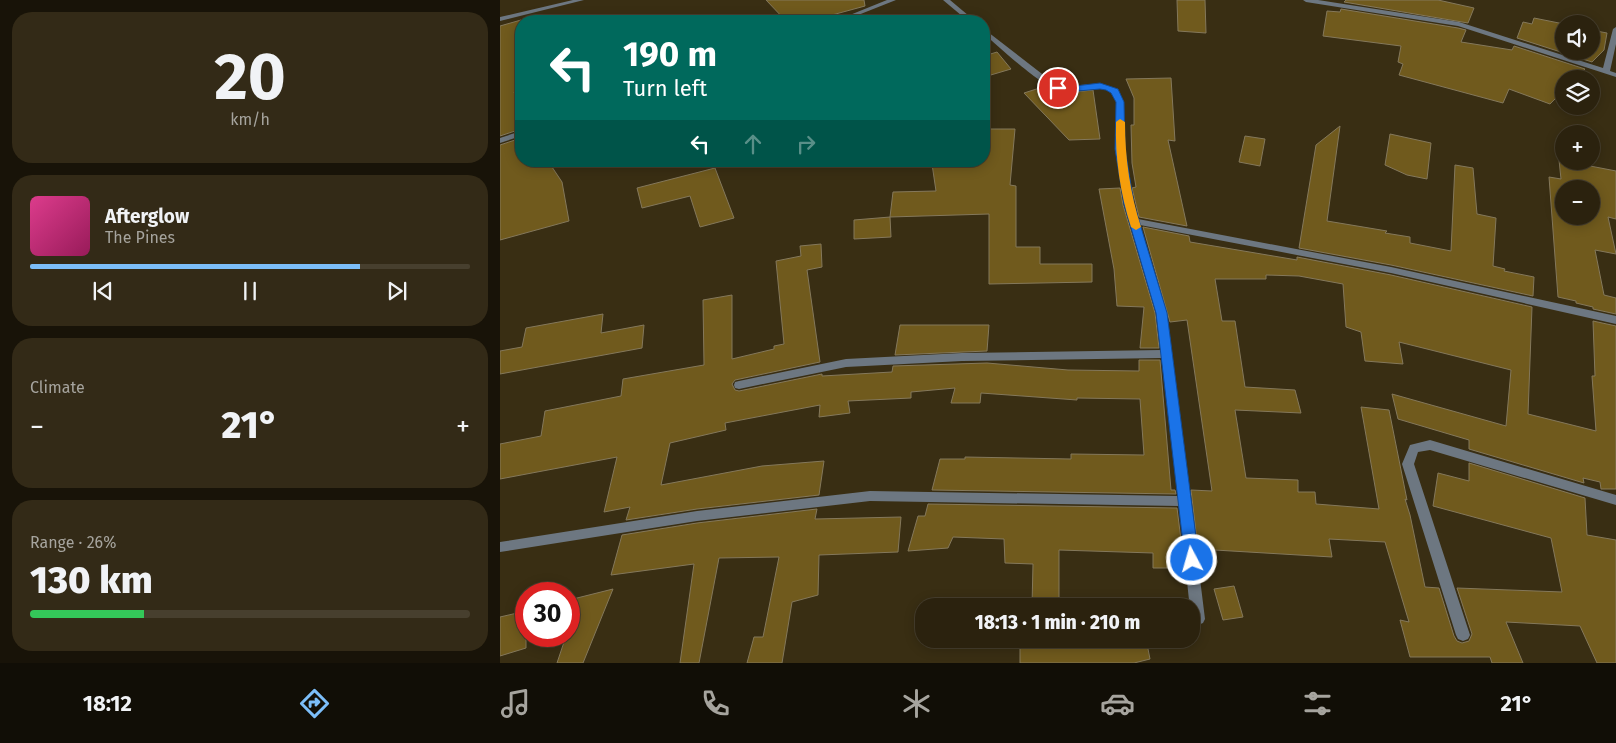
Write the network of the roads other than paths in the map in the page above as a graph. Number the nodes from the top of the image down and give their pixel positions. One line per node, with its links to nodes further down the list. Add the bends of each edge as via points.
1 (581, 0): 6 (street)
2 (893, 0): 7 (street)
3 (946, 0): 8 (street)
4 (1306, 0): 12 (street, via 1460,24)
5 (515, 15): 9 (street)
6 (517, 15)
7 (854, 15)
8 (965, 15)
9 (500, 19)
10 (1616, 29): 12 (street)
11 (990, 36): 16 (street, via 1058,88 1100,86 1114,91 1120,102 1120,149)
12 (1606, 72): 13 (street)
13 (1616, 75)
14 (515, 135): 15 (street)
15 (500, 141)
16 (1134, 221): 17 (street, via 1391,270); 18 (street, via 1162,313)
17 (1616, 320)
18 (1167, 354): 19 (street, via 962,357 846,363); 21 (street)
19 (739, 385)
20 (1616, 500): 24 (street, via 1430,444 1414,448 1408,464)
21 (1185, 501): 22 (street, via 870,496 697,516); 23 (street)
22 (500, 547)
23 (1196, 598)
24 (1463, 635)

